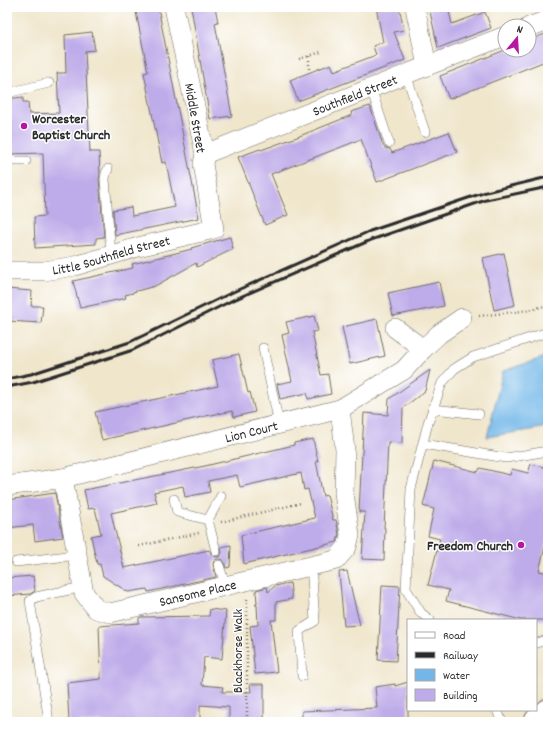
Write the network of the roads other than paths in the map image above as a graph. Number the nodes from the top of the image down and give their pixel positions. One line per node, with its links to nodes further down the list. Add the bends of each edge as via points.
1 (174, 7): 13 (street, Middle Street)
2 (415, 7): 6 (street)
3 (548, 20): 4 (street)
4 (537, 24)
5 (497, 39): 6 (street, Southfield Street)
6 (427, 66): 7 (street, Southfield Street)
7 (406, 74): 9 (street, Southfield Street); 11 (lane)
8 (48, 83): 10 (lane)
9 (371, 88): 12 (lane); 13 (street, Southfield Street)
10 (7, 93)
11 (424, 132)
12 (389, 143)
13 (205, 154): 17 (street, Middle Street, via 203,164)
14 (7, 161): 15 (lane)
15 (26, 161)
16 (108, 169): 18 (lane, via 105,179)
17 (214, 228): 18 (street, Little Southfield Street)
18 (111, 255): 19 (street, Little Southfield Street, via 75,266 44,271)
19 (7, 271)
20 (462, 318): 24 (street, Lion Court, via 438,334)
21 (395, 328): 24 (street)
22 (548, 332): 26 (lane, via 473,357 454,369 442,383)
23 (263, 348): 28 (lane)
24 (423, 349): 25 (street, Lion Court, via 404,370)
25 (340, 409): 28 (street, Lion Court); 40 (street, Sansome Place, via 346,450 344,493 350,535 347,547 336,560)
26 (433, 409): 27 (lane); 29 (lane)
27 (479, 414)
28 (279, 424): 31 (street, Lion Court)
29 (423, 444): 30 (lane, via 506,458); 43 (lane, via 411,488 406,589 421,613)
30 (548, 451)
31 (63, 478): 32 (street); 37 (street, Sansome Place)
32 (7, 486)
33 (220, 496): 35 (lane)
34 (174, 499): 35 (lane, via 177,512)
35 (209, 525): 36 (lane)
36 (216, 551)
37 (77, 555): 38 (lane); 42 (street, Sansome Place)
38 (16, 562)
39 (220, 565): 41 (lane)
40 (311, 565): 41 (street, Sansome Place); 46 (lane, via 315,621 299,631)
41 (225, 585): 42 (street, Sansome Place, via 110,613 96,608)
42 (83, 588): 48 (lane, via 36,597 30,601)
43 (429, 619)
44 (548, 640): 45 (lane)
45 (537, 643)
46 (302, 676)
47 (497, 711): 49 (lane)
48 (49, 722)
49 (502, 722)

